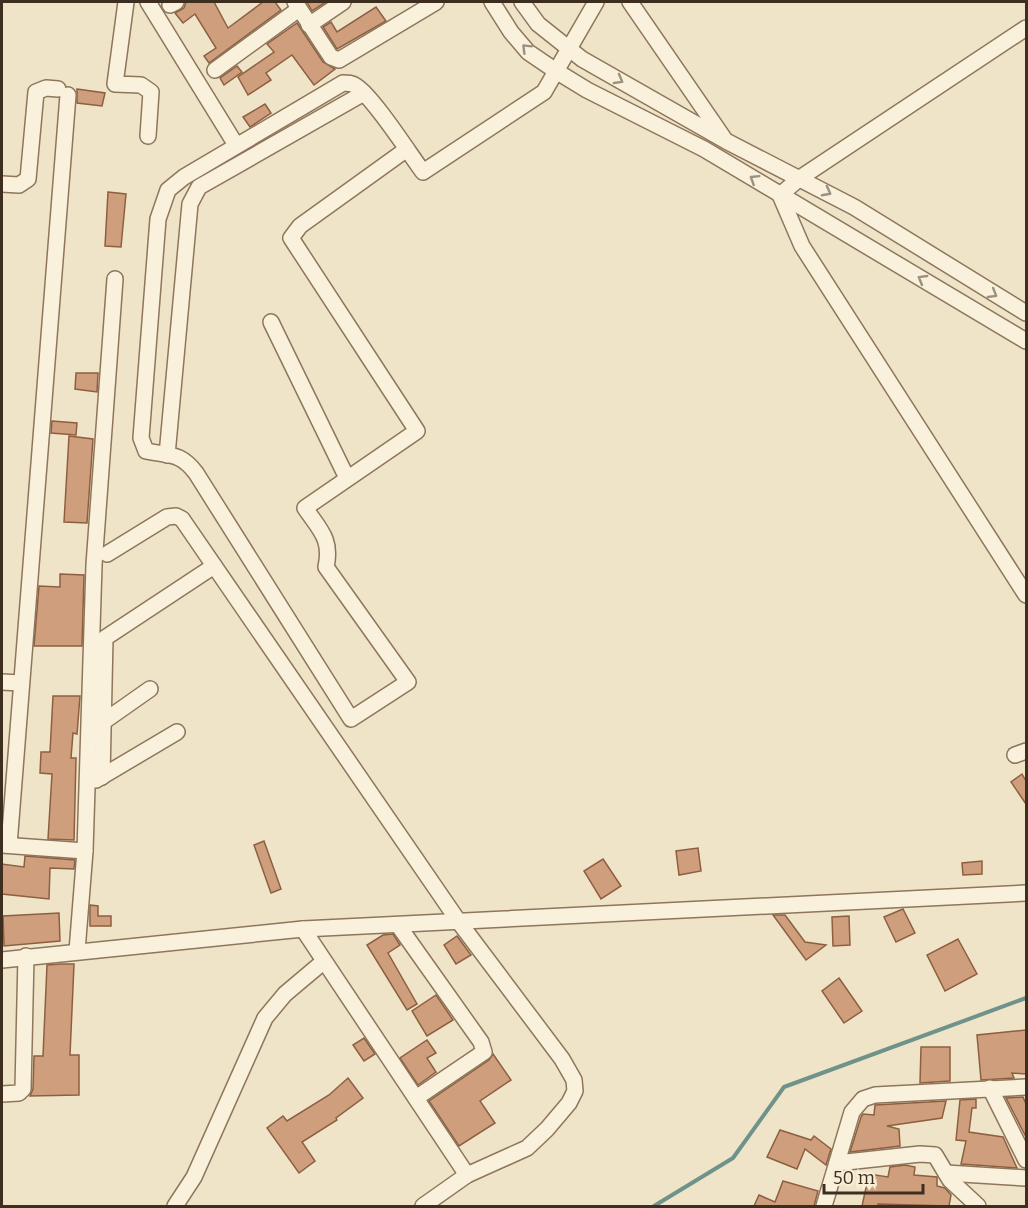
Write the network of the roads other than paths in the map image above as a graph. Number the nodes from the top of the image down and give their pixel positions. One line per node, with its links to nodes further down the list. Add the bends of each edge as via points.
1 (126, 2): 16 (street, via 115,84 141,85 151,92)
2 (148, 2): 18 (street)
3 (343, 2): 10 (street)
4 (436, 2): 10 (street, via 339,60 331,57)
5 (492, 2): 14 (street, one-way to 5, via 528,52)
6 (522, 2): 12 (street, via 538,24)
7 (596, 2): 12 (street)
8 (630, 2): 17 (street)
9 (297, 5): 10 (street); 13 (street)
10 (309, 25)
11 (1026, 28): 21 (street)
12 (570, 48): 14 (street); 17 (street, one-way to 17, via 582,59)
13 (215, 70)
14 (556, 71): 19 (street, via 544,92 423,172); 20 (street)
15 (364, 93): 18 (street, via 355,85 343,83); 19 (street); 28 (street, via 199,187 190,204)
16 (148, 136)
17 (726, 141): 20 (street); 21 (street)
18 (236, 145): 28 (street, via 168,190 158,219 141,438 146,451)
19 (407, 149): 29 (street, via 300,226 291,238 417,431)
20 (728, 163): 23 (street, one-way to 20)
21 (800, 178): 23 (street); 25 (street, one-way to 25)
22 (2, 184): 34 (street, via 22,184 28,179 36,92 45,88 63,92)
23 (780, 195): 27 (street, one-way to 23); 32 (street, via 802,246)
24 (115, 279): 39 (street, via 94,565)
25 (1026, 313)
26 (271, 322): 29 (street)
27 (1026, 341)
28 (167, 455): 29 (street, via 187,461 196,473 351,719 408,682 326,567 330,550 305,508)
29 (347, 478)
30 (107, 554): 31 (street, via 158,521 176,516)
31 (214, 566): 36 (street, via 105,638); 41 (street)
32 (1026, 595)
33 (2, 682): 34 (street)
34 (21, 683): 38 (street)
35 (150, 689): 36 (street)
36 (103, 722): 37 (street, via 99,779)
37 (177, 732)
38 (5, 845): 39 (street)
39 (85, 851): 44 (street)
40 (1026, 893): 41 (street)
41 (459, 922): 42 (street); 55 (street, via 562,1059 575,1090 557,1118 527,1148)
42 (398, 925): 43 (street); 51 (street, via 484,1046 480,1057)
43 (303, 929): 44 (street); 47 (street)
44 (77, 951): 45 (street)
45 (26, 956): 46 (street); 50 (street, via 23,1089)
46 (2, 960)
47 (323, 962): 51 (street); 57 (street, via 264,1018)
48 (1026, 1087): 49 (street)
49 (990, 1088): 52 (street); 53 (street, via 863,1098 852,1112)
50 (2, 1094)
51 (416, 1098): 55 (street)
52 (1026, 1160)
53 (837, 1163): 54 (street, via 929,1154 940,1160); 59 (street)
54 (946, 1173): 56 (street); 60 (street)
55 (467, 1175): 58 (street)
56 (1026, 1178)
57 (178, 1205)
58 (423, 1206)
59 (824, 1206)
60 (978, 1206)

